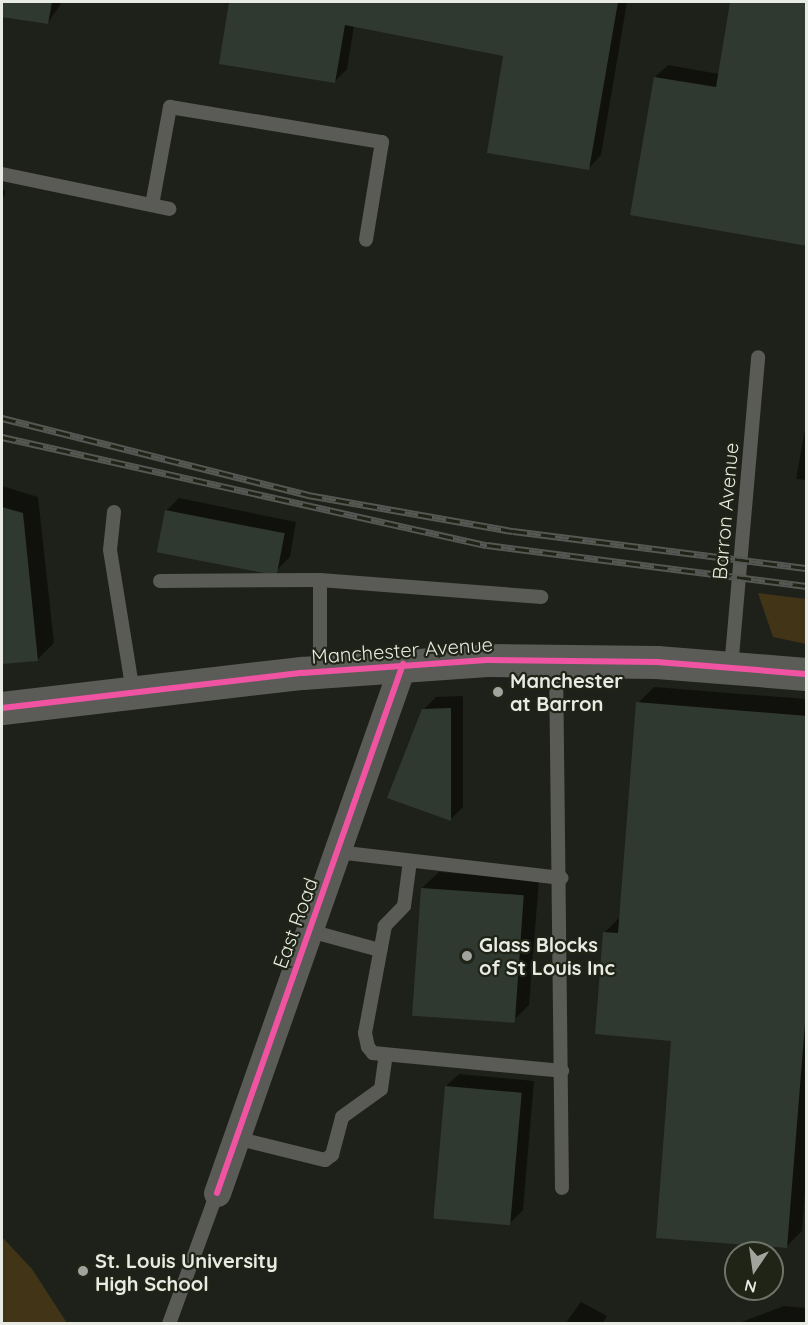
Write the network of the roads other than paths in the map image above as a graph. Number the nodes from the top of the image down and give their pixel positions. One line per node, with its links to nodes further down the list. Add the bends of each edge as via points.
1 (2, 174): 2 (lane)
2 (152, 205): 3 (lane); 4 (lane, via 170,107 382,141)
3 (170, 209)
4 (366, 240)
5 (758, 357): 12 (lane, Barron Avenue)
6 (114, 512): 15 (lane, via 110,550)
7 (320, 580): 8 (lane); 9 (lane); 13 (lane)
8 (160, 581)
9 (541, 597)
10 (556, 660): 11 (main road, Manchester Avenue); 12 (main road, Manchester Avenue); 19 (lane)
11 (403, 664): 13 (main road, Manchester Avenue); 17 (street, East Road)
12 (730, 668): 14 (main road, Manchester Avenue)
13 (320, 671): 15 (main road, Manchester Avenue)
14 (807, 674)
15 (133, 692): 16 (main road, Manchester Avenue)
16 (2, 708)
17 (338, 852): 18 (lane); 20 (street, East Road)
18 (410, 861): 19 (lane); 21 (lane, via 404,906 392,914)
19 (562, 878): 23 (lane)
20 (310, 931): 21 (lane); 24 (street, East Road)
21 (380, 950): 22 (lane, via 365,1033 373,1053)
22 (386, 1054): 23 (lane); 24 (lane, via 381,1089 342,1117 332,1155 325,1160)
23 (562, 1071): 25 (lane)
24 (236, 1138): 26 (street, East Road)
25 (562, 1188)
26 (217, 1193): 27 (lane, East Road)
27 (170, 1323)

